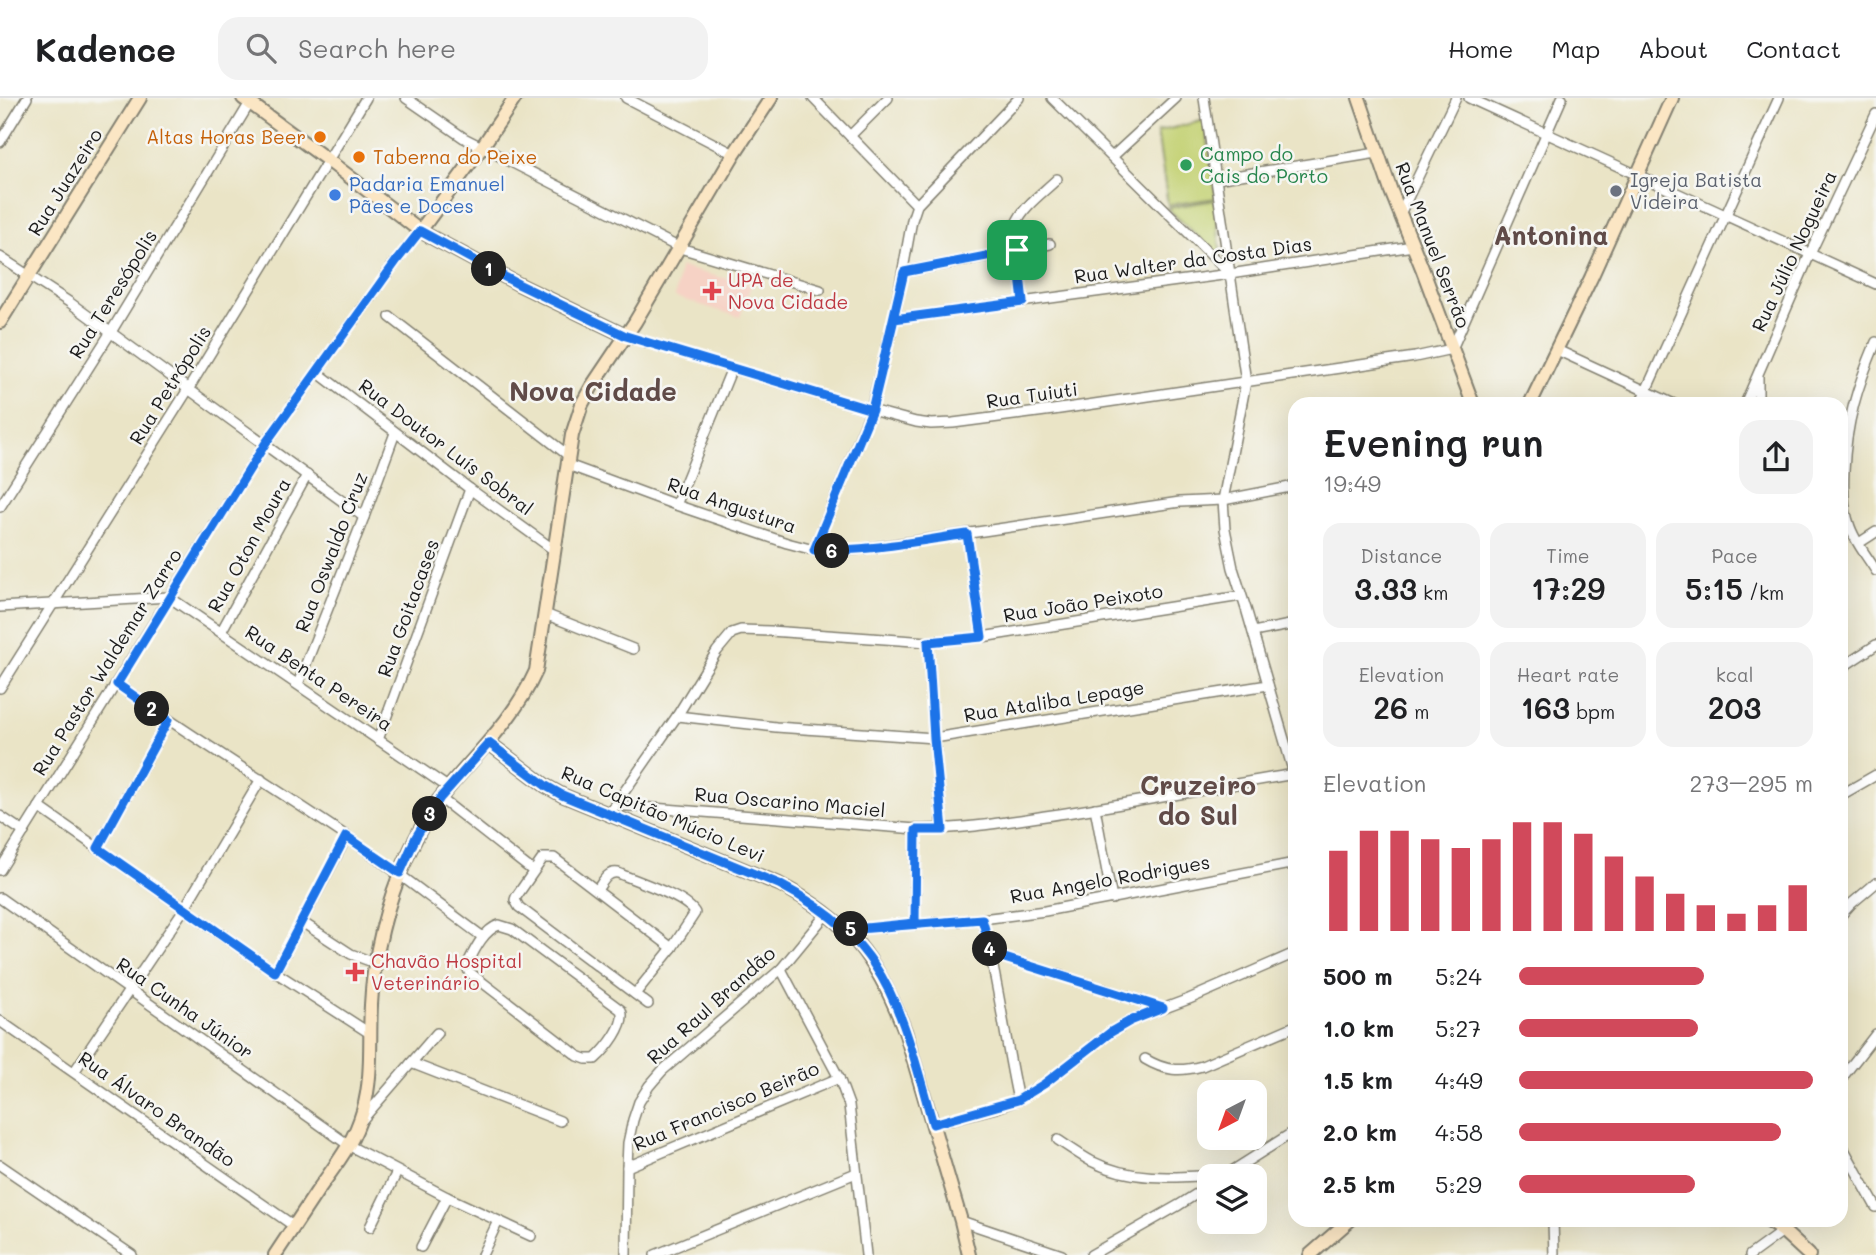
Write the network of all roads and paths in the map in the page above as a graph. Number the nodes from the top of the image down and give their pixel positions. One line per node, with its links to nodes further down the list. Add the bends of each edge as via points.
1 (27, 98): 24 (street)
2 (140, 98): 45 (street, Rua Juazeiro)
3 (366, 98): 29 (street, Rua Petrópolis)
4 (406, 98): 25 (street)
5 (515, 98): 25 (street, Rua Pastor Waldemar Zarro)
6 (626, 98): 27 (street)
7 (771, 98): 27 (street)
8 (813, 98): 23 (street)
9 (888, 98): 23 (street)
10 (1019, 98): 33 (street)
11 (1052, 98): 28 (street)
12 (1176, 98): 28 (street)
13 (1204, 98): 32 (street)
14 (1359, 98): 26 (street, Rua Manuel Serrão)
15 (1456, 98): 34 (street)
16 (1469, 98): 22 (street)
17 (1562, 98): 22 (street)
18 (1672, 98): 30 (street)
19 (1779, 98): 35 (street)
20 (249, 100): 29 (street); 52 (street, Rua Teresópolis)
21 (1876, 114): 41 (street, Rua Júlio Nogueira)
22 (1546, 133): 30 (street); 55 (street)
23 (850, 136): 33 (street)
24 (0, 142)
25 (482, 147): 36 (street, Rua Pastor Waldemar Zarro); 39 (street)
26 (1377, 153): 32 (street); 34 (street, Rua Manuel Serrão)
27 (734, 154): 39 (street)
28 (1112, 157): 44 (street)
29 (329, 161): 36 (street); 61 (street, Rua Petrópolis)
30 (1637, 176): 35 (street); 56 (street)
31 (1057, 179): 40 (street, via 1019,218 1014,229)
32 (1216, 179): 44 (street)
33 (917, 205): 43 (street)
34 (1401, 212): 38 (street, Rua Manuel Serrão)
35 (1725, 214): 41 (street); 62 (street)
36 (420, 231): 53 (street); 58 (street, Rua Pastor Waldemar Zarro)
37 (1050, 244): 40 (street)
38 (1413, 246): 44 (street, Rua Walter da Costa Dias); 55 (street, Rua Manuel Serrão)
39 (680, 248): 47 (street); 53 (street)
40 (1017, 250): 43 (street); 48 (street)
41 (1810, 254): 46 (street); 59 (street, Rua Júlio Nogueira)
42 (0, 257): 45 (street)
43 (904, 272): 50 (street)
44 (1230, 274): 48 (street, Rua Walter da Costa Dias); 60 (street)
45 (29, 276): 51 (street, Rua Juazeiro); 52 (street)
46 (1876, 284)
47 (820, 290)
48 (1023, 302): 50 (street, Rua Walter da Costa Dias)
49 (390, 317): 73 (street, Rua Angustura)
50 (894, 319): 69 (street)
51 (0, 322)
52 (111, 332): 61 (street); 79 (street, Rua Teresópolis)
53 (626, 336): 57 (street, Rua Tuiuti); 73 (street, via 582,404)
54 (1876, 342): 70 (street)
55 (1452, 349): 60 (street, Rua Tuiuti); 63 (street, Rua Manuel Serrão)
56 (1557, 350): 62 (street); 64 (street)
57 (732, 368): 69 (street, Rua Tuiuti); 78 (street)
58 (317, 372): 71 (street, Rua Doutor Luís Sobral); 72 (street, Rua Pastor Waldemar Zarro)
59 (1758, 372): 67 (street, Rua Júlio Nogueira); 68 (street)
60 (1246, 382): 69 (street, Rua Tuiuti, via 953,423 916,422); 77 (street)
61 (189, 387): 72 (street); 90 (street, Rua Petrópolis)
62 (1646, 392): 65 (street); 66 (street)
63 (1470, 397)
64 (1534, 397)
65 (1644, 397)
66 (1658, 397)
67 (1748, 397)
68 (1758, 397)
69 (872, 410): 86 (street)
70 (1848, 428)
71 (395, 433): 76 (street, Rua Doutor Luís Sobral); 80 (street, Rua Oswaldo Cruz)
72 (265, 444): 74 (street); 89 (street, Rua Pastor Waldemar Zarro)
73 (568, 461): 78 (street, Rua Angustura); 85 (street)
74 (307, 475): 80 (street); 94 (street, Rua Oton Moura)
75 (1288, 487): 77 (street, Rua Angustura)
76 (470, 489): 85 (street, Rua Doutor Luís Sobral); 108 (street, Rua Goitacases)
77 (1223, 500): 83 (street, Rua Angustura, via 1180,502); 88 (street)
78 (676, 505): 86 (street, Rua Angustura)
79 (0, 507)
80 (364, 517): 102 (street, Rua Oswaldo Cruz)
81 (1848, 522): 84 (street)
82 (1876, 533): 84 (street)
83 (967, 534): 86 (street, Rua Angustura, via 843,551); 96 (street)
84 (1859, 543): 87 (street)
85 (554, 550): 92 (street)
86 (814, 550)
87 (1876, 570)
88 (1241, 596): 95 (street); 96 (street, Rua João Peixoto)
89 (169, 597): 90 (street); 94 (street, Rua Benta Pereira); 101 (street, Rua Pastor Waldemar Zarro)
90 (52, 604): 91 (street); 104 (street, Rua Petrópolis)
91 (0, 607)
92 (545, 614): 99 (street); 109 (street, via 536,671)
93 (1288, 625): 95 (street)
94 (221, 632): 102 (street, Rua Benta Pereira)
95 (1253, 632): 103 (street)
96 (982, 637): 97 (street, Rua João Peixoto)
97 (928, 642): 105 (street, Rua João Peixoto, via 741,630 724,640); 107 (street)
98 (1876, 645): 100 (street)
99 (633, 649)
100 (1848, 663)
101 (117, 684): 106 (street); 116 (street, Rua Pastor Waldemar Zarro)
102 (298, 684): 108 (street, Rua Benta Pereira)
103 (1268, 685): 107 (street, Rua Ataliba Lepage); 110 (street)
104 (0, 688)
105 (677, 716): 107 (street, Rua Ataliba Lepage); 118 (street, Rua João Peixoto)
106 (168, 720): 113 (street); 124 (street)
107 (934, 738): 121 (street)
108 (378, 740): 115 (street, Rua Benta Pereira)
109 (489, 743): 115 (street); 118 (street, Rua Capitão Múcio Levi, via 562,795)
110 (1288, 752)
111 (1876, 775): 114 (street)
112 (1288, 777): 117 (street, Rua Oscarino Maciel)
113 (261, 779): 123 (street); 134 (street)
114 (1848, 791)
115 (445, 793): 127 (street, Rua Benta Pereira); 128 (street, via 416,837)
116 (39, 807): 122 (street, Rua Pastor Waldemar Zarro); 124 (street)
117 (1095, 808): 121 (street, Rua Oscarino Maciel); 132 (street)
118 (611, 810): 120 (street, Rua Oscarino Maciel); 135 (street, Rua Capitão Múcio Levi, via 802,896)
119 (0, 816): 122 (street)
120 (916, 830): 121 (street, Rua Oscarino Maciel); 138 (street)
121 (943, 830)
122 (24, 832): 126 (street, Rua Pastor Waldemar Zarro)
123 (346, 836): 128 (street); 137 (street)
124 (98, 848): 134 (street)
125 (1288, 864): 132 (street, Rua Angelo Rodrigues)
126 (0, 870)
127 (533, 871): 130 (street, via 543,858 554,858); 148 (street, via 516,897 519,907)
128 (400, 873): 140 (street); 144 (street)
129 (1876, 883): 133 (street)
130 (597, 890): 141 (street); 141 (street, via 614,873 691,906 695,916)
131 (0, 898): 147 (street, Rua Cunha Júnior)
132 (1112, 898): 136 (street, Rua Angelo Rodrigues)
133 (1848, 907)
134 (184, 909): 146 (street); 147 (street)
135 (827, 913): 139 (street, Rua Capitão Múcio Levi); 145 (street, Rua Raul Brandão)
136 (982, 919): 138 (street, Rua Angelo Rodrigues); 142 (street)
137 (302, 922): 144 (street, via 351,954); 146 (street)
138 (915, 923): 139 (street, Rua Angelo Rodrigues)
139 (846, 930): 164 (street, Rua Capitão Múcio Levi, via 874,964 895,1003)
140 (483, 937): 140 (street, via 468,963 469,972 578,1056 592,1060 599,1056 620,1026 621,1010 506,926 494,926)
141 (672, 948): 148 (street)
142 (992, 954): 150 (street); 161 (street)
143 (1288, 956): 150 (street)
144 (374, 963): 154 (street)
145 (781, 969): 160 (street); 171 (street, Rua Raul Brandão, via 649,1086 633,1120)
146 (275, 972): 154 (street)
147 (129, 991): 159 (street); 167 (street, Rua Cunha Júnior)
148 (635, 994): 149 (street)
149 (648, 1004)
150 (1163, 1008): 161 (street, via 1111,1032)
151 (0, 1021): 159 (street, Rua Álvaro Brandão)
152 (1288, 1029): 156 (street, via 1188,1070 1166,1069)
153 (436, 1033): 157 (street)
154 (370, 1034): 163 (street, via 368,1087)
155 (1876, 1035): 158 (street)
156 (1145, 1059)
157 (411, 1063): 162 (street); 163 (street)
158 (1848, 1070)
159 (74, 1072): 180 (street, Rua Álvaro Brandão)
160 (839, 1078): 171 (street, Rua Francisco Beirão); 173 (street, via 849,1105)
161 (1018, 1100): 164 (street)
162 (560, 1121)
163 (358, 1124): 167 (street)
164 (933, 1124): 179 (street, Rua Capitão Múcio Levi)
165 (1288, 1135): 169 (street)
166 (1058, 1140): 174 (street, via 1113,1170 1141,1176)
167 (349, 1146): 172 (street, Rua Cunha Júnior); 180 (street)
168 (1848, 1157): 177 (street)
169 (1243, 1164)
170 (0, 1165): 188 (street)
171 (627, 1167): 191 (street, Rua Raul Brandão)
172 (397, 1172): 176 (street, Rua Cunha Júnior); 181 (street)
173 (856, 1173): 192 (street); 193 (street)
174 (1197, 1176)
175 (1197, 1194): 196 (street)
176 (447, 1198): 178 (street, Rua Cunha Júnior); 187 (street)
177 (1876, 1207)
178 (498, 1221): 186 (street, Rua Cunha Júnior); 190 (street)
179 (961, 1221): 194 (street, Rua Capitão Múcio Levi); 195 (street)
180 (294, 1226): 189 (street)
181 (369, 1227)
182 (1342, 1227): 197 (street)
183 (1553, 1227): 198 (street)
184 (1777, 1227): 185 (street)
185 (1783, 1231): 199 (street); 200 (street)
186 (531, 1236)
187 (421, 1247)
188 (132, 1255)
189 (275, 1255)
190 (482, 1255)
191 (626, 1255)
192 (655, 1255)
193 (866, 1255)
194 (970, 1255)
195 (1062, 1255)
196 (1091, 1255)
197 (1310, 1255)
198 (1554, 1255)
199 (1750, 1255)
200 (1810, 1255)

